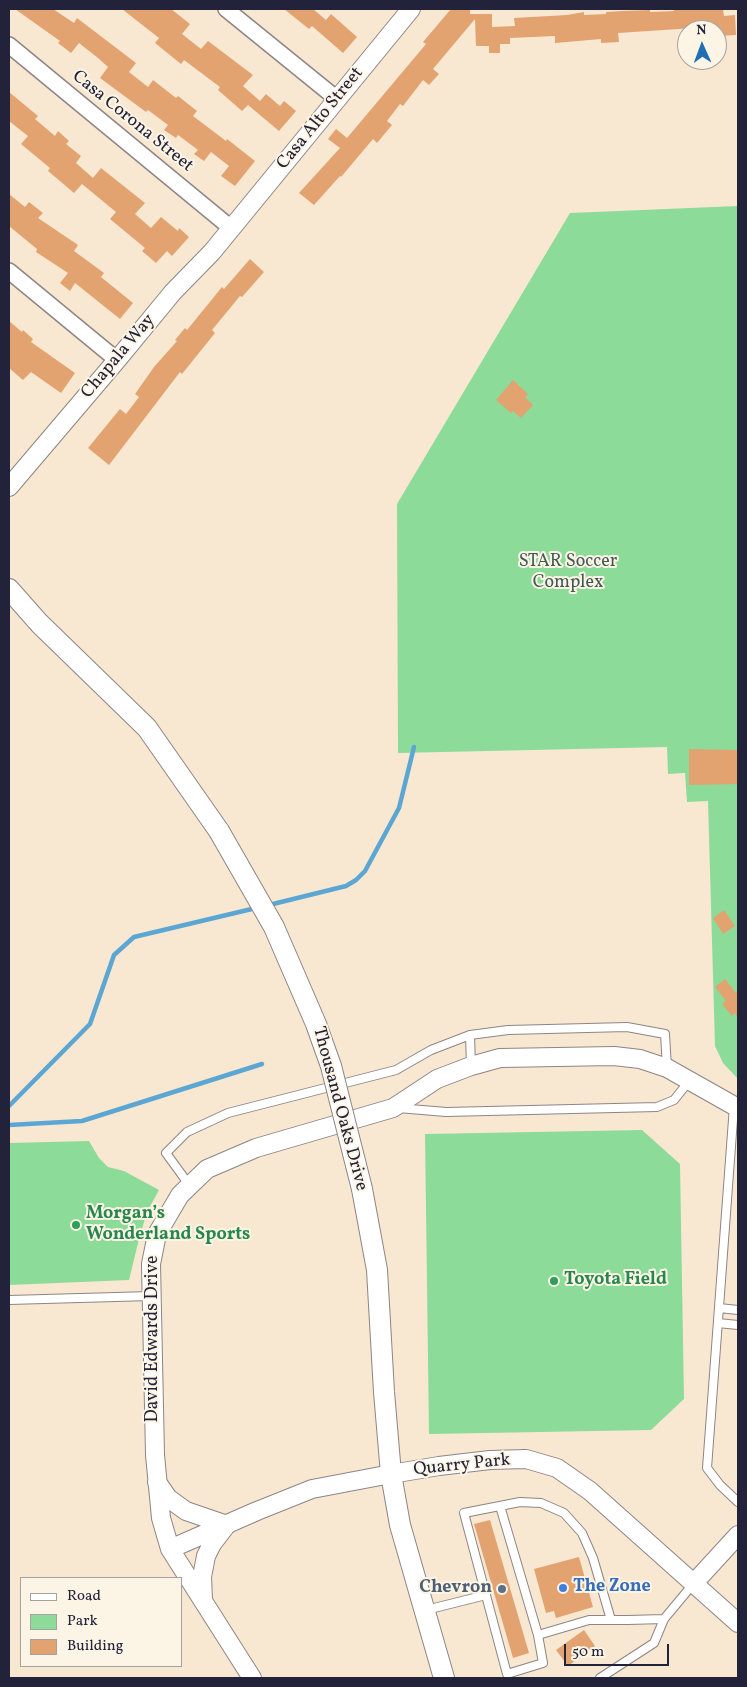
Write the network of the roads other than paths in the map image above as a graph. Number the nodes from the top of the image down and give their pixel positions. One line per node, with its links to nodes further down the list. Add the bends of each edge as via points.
1 (226, 9): 4 (street)
2 (411, 9): 4 (street, Casa Alto Street)
3 (9, 45): 5 (street, Casa Corona Street)
4 (337, 99): 5 (street, Casa Alto Street)
5 (231, 228): 7 (street, Chapala Way)
6 (9, 271): 7 (street)
7 (117, 360): 8 (street, Chapala Way)
8 (9, 487)
9 (9, 589): 11 (main road, Thousand Oaks Drive)
10 (9, 606): 11 (main road, Thousand Oaks Drive)
11 (39, 623): 25 (main road, Thousand Oaks Drive, bridge, via 148,728 219,831 274,927 316,1024 331,1066 362,1189 377,1270)
12 (470, 1035): 13 (lane); 14 (lane, via 508,1030 627,1027 665,1034); 18 (lane, via 431,1050 396,1070 228,1113 186,1132 166,1153)
13 (471, 1066): 14 (street, David Edwards Drive, via 500,1058 614,1056 640,1059); 17 (street, David Edwards Drive, via 437,1079)
14 (667, 1068): 15 (street, David Edwards Drive)
15 (690, 1080): 16 (street, David Edwards Drive); 17 (lane, via 674,1100 657,1107 446,1112)
16 (736, 1107): 21 (lane)
17 (393, 1108): 18 (street, David Edwards Drive, via 256,1148 207,1169)
18 (190, 1186): 19 (street, David Edwards Drive, via 180,1195 157,1234 151,1264)
19 (151, 1296): 20 (lane); 26 (street, David Edwards Drive)
20 (9, 1300)
21 (719, 1308): 22 (lane); 23 (lane)
22 (738, 1310)
23 (718, 1323): 24 (lane); 27 (lane, via 706,1468)
24 (738, 1325)
25 (391, 1474): 29 (street, Quarry Park, via 312,1489); 32 (street, Quarry Park, via 517,1459 558,1468 590,1491); 35 (main road, Thousand Oaks Drive, via 400,1525)
26 (156, 1481): 29 (street, via 168,1498 186,1511); 31 (street, David Edwards Drive, via 161,1518)
27 (738, 1502)
28 (500, 1506): 33 (lane, via 464,1513); 37 (lane, via 520,1502 541,1504 564,1513 582,1533); 39 (lane)
29 (227, 1525): 31 (street, Quarry Park); 34 (street, via 206,1556 202,1576)
30 (738, 1536): 32 (street)
31 (170, 1549): 34 (street, David Edwards Drive)
32 (694, 1583): 36 (lane); 38 (street, Quarry Park)
33 (486, 1595): 35 (lane); 39 (lane, via 507,1674 543,1663)
34 (203, 1601): 40 (street, David Edwards Drive)
35 (424, 1610): 41 (main road, Thousand Oaks Drive)
36 (664, 1619): 37 (lane); 42 (lane, via 654,1643)
37 (611, 1620): 39 (lane, via 589,1620)
38 (738, 1623)
39 (538, 1635)
40 (252, 1678)
41 (444, 1678)
42 (600, 1678)

